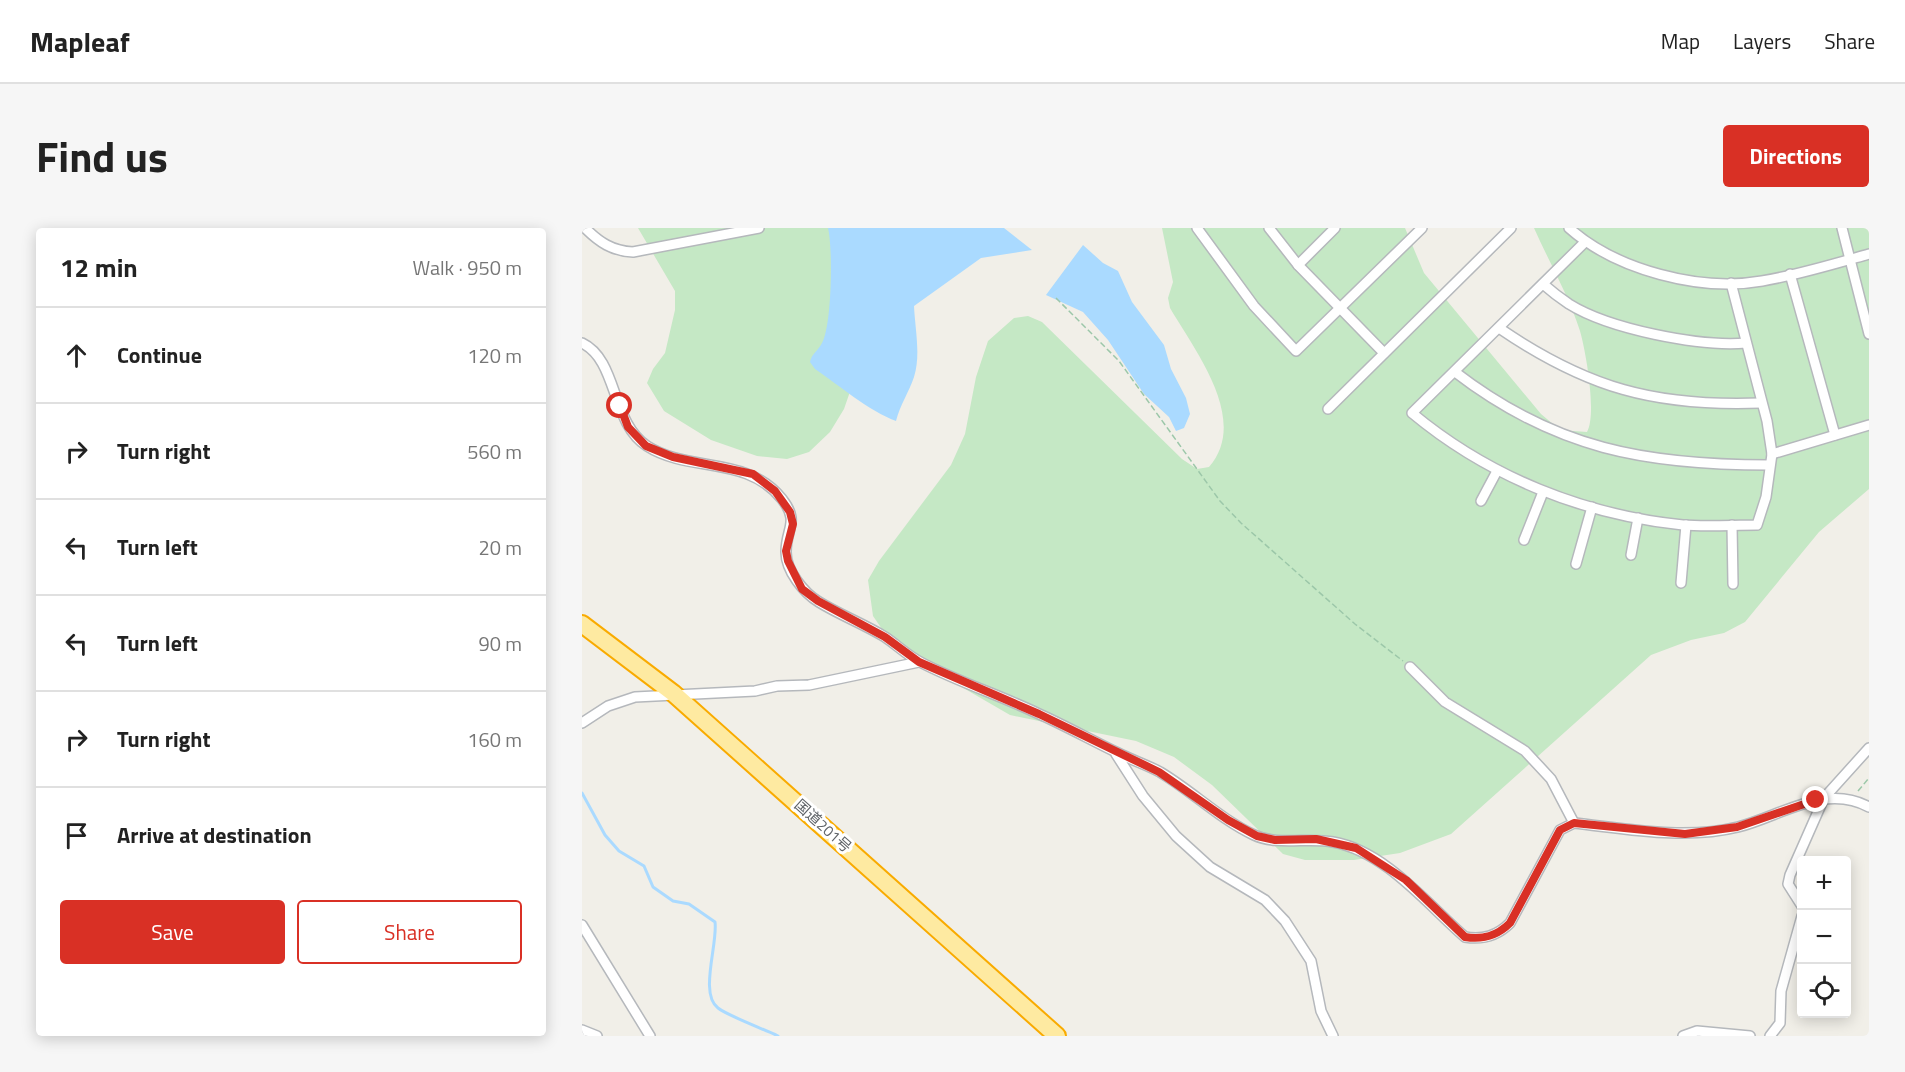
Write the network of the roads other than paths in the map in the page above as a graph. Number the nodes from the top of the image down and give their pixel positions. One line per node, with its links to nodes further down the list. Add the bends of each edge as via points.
1 (585, 228): 2 (street, via 598,241 619,252 633,252)
2 (759, 228)
3 (1197, 228): 17 (street, via 1254,306 1296,351)
4 (1269, 228): 13 (street)
5 (1335, 228): 13 (street)
6 (1422, 228): 17 (street)
7 (1510, 228): 22 (street)
8 (1569, 228): 10 (street)
9 (1842, 228): 12 (street)
10 (1586, 242): 15 (street, via 1658,275); 16 (street)
11 (1869, 254): 12 (street)
12 (1849, 260): 14 (street); 19 (street)
13 (1298, 265): 17 (street)
14 (1790, 274): 15 (street, via 1761,282); 27 (street)
15 (1731, 283): 21 (street)
16 (1543, 285): 18 (street); 21 (street, via 1570,305 1666,337 1723,345)
17 (1341, 308): 22 (street)
18 (1499, 328): 23 (street); 24 (street, via 1543,358 1611,386 1661,400)
19 (1869, 334)
20 (582, 343): 43 (street, via 593,349 600,360 628,427 646,446 673,457 753,474 775,491 790,512 793,524 786,551 802,589 885,637)
21 (1746, 343): 24 (street)
22 (1384, 353): 25 (street)
23 (1455, 372): 29 (street, via 1490,399 1533,422 1597,447 1663,461); 30 (street, via 1412,414)
24 (1761, 403): 28 (street)
25 (1328, 410)
26 (1869, 425): 27 (street)
27 (1835, 435): 28 (street)
28 (1772, 454): 29 (street)
29 (1769, 465): 36 (street, via 1766,497 1756,525)
30 (1497, 471): 31 (street); 32 (street)
31 (1544, 492): 33 (street); 37 (street)
32 (1481, 501)
33 (1592, 507): 34 (street); 39 (street)
34 (1638, 518): 35 (street); 38 (street)
35 (1686, 525): 36 (street); 40 (street)
36 (1732, 525): 41 (street)
37 (1524, 540)
38 (1631, 555)
39 (1576, 564)
40 (1682, 583)
41 (1733, 584)
42 (582, 624): 45 (highway, 国道201号)
43 (919, 662): 45 (street, via 809,685); 48 (street)
44 (1410, 667): 51 (street, via 1445,702 1525,751 1551,779)
45 (673, 693): 46 (street, via 635,697 608,706); 60 (highway, 国道201号)
46 (582, 723)
47 (1869, 748): 49 (street)
48 (1115, 752): 51 (street, via 1159,772 1257,836 1275,840 1316,839 1356,848 1406,880 1465,937 1475,939 1500,933 1510,923 1560,830); 61 (street, via 1143,796 1176,836 1210,867 1265,900 1285,921 1311,961 1321,1011)
49 (1824, 798): 50 (street, via 1851,799); 51 (street, via 1737,827 1685,834); 52 (street)
50 (1869, 807)
51 (1574, 823)
52 (1798, 856)
53 (1797, 859): 54 (street, via 1788,884)
54 (1797, 898)
55 (582, 924): 59 (street)
56 (1797, 933): 64 (street, via 1780,991 1780,1023)
57 (582, 1030): 58 (street)
58 (597, 1036)
59 (650, 1036)
60 (1057, 1036)
61 (1333, 1036)
62 (1683, 1036): 63 (street, via 1697,1031)
63 (1750, 1036)
64 (1770, 1036)

